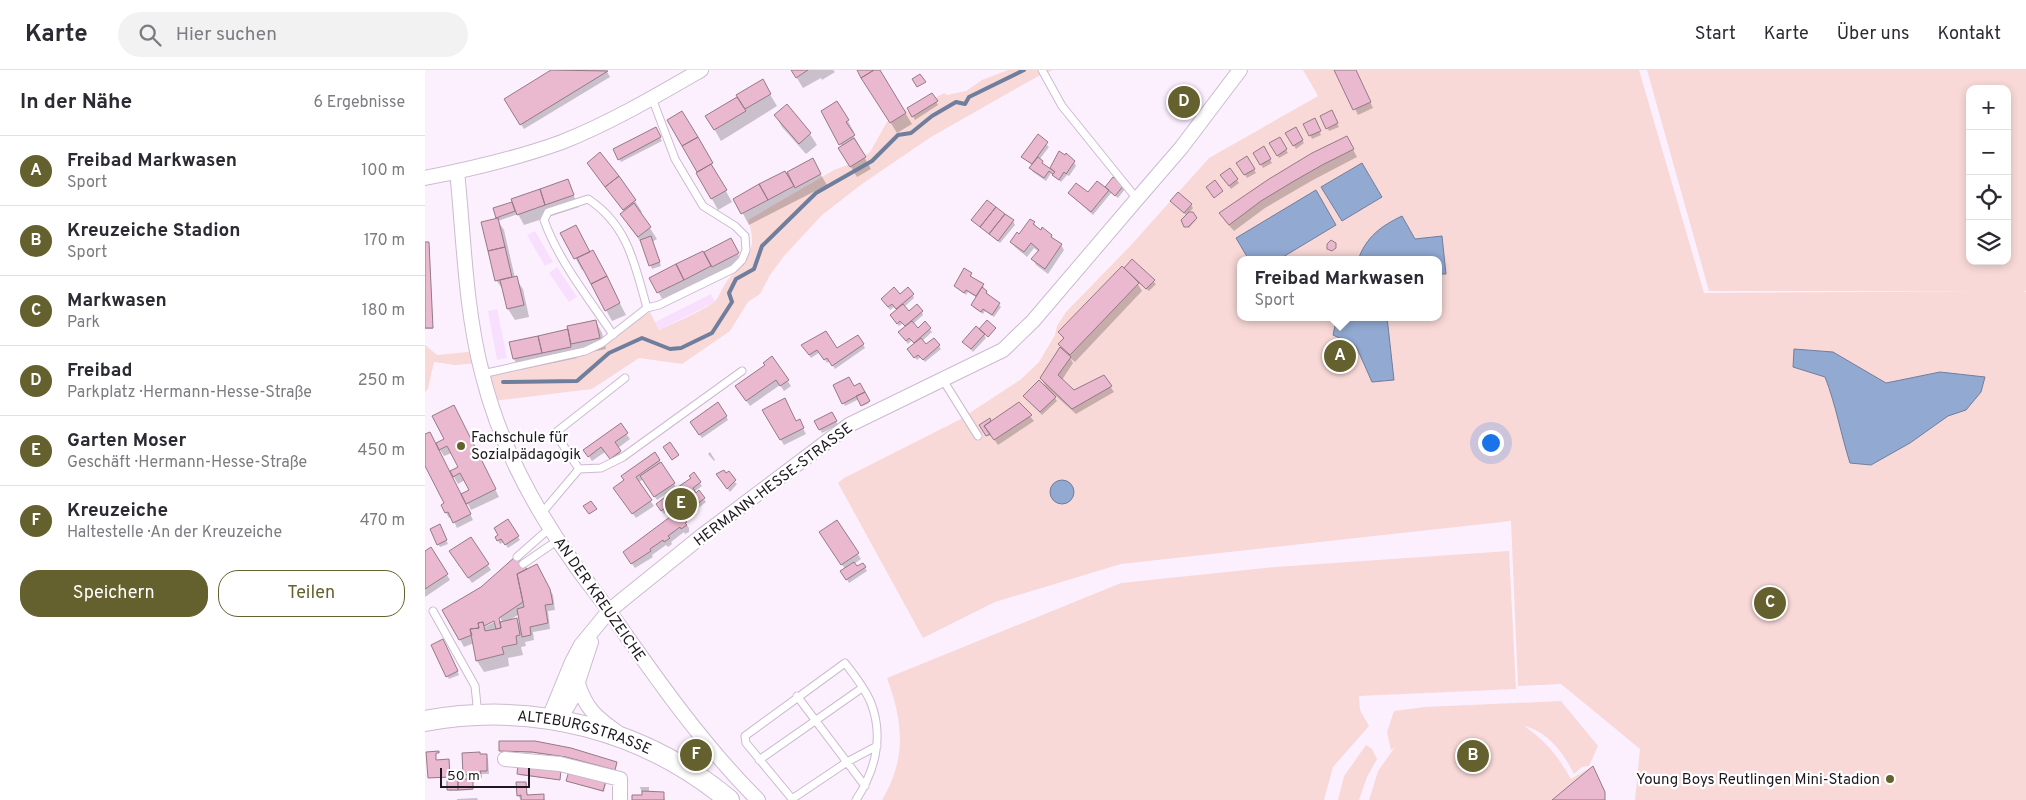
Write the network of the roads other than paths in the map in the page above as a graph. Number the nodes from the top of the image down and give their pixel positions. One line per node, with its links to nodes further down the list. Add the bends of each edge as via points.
1 (701, 70): 4 (street)
2 (1042, 70): 7 (lane, via 1062,106)
3 (1240, 70): 7 (street, HERMANN-HESSE-STRASSE)
4 (652, 98): 5 (street, via 561,142); 8 (lane, via 675,159 703,206 745,236 746,250 733,269)
5 (457, 171): 6 (street); 11 (street, AN DER KREUZEICHE, via 468,302)
6 (425, 178)
7 (1137, 200): 13 (street, HERMANN-HESSE-STRASSE, via 1033,321 1003,350)
8 (647, 308): 9 (lane); 9 (lane, via 628,245 602,208 588,199 548,212 544,220 548,232)
9 (613, 335): 11 (lane, via 571,356)
10 (742, 372): 15 (lane, via 623,457 601,468)
11 (482, 374): 16 (street, AN DER KREUZEICHE, via 506,444)
12 (625, 378): 15 (lane, via 555,433)
13 (943, 380): 14 (lane); 22 (street, HERMANN-HESSE-STRASSE, via 849,425)
14 (978, 436)
15 (579, 469): 16 (lane)
16 (541, 514): 17 (street, AN DER KREUZEICHE)
17 (550, 528): 18 (street, AN DER KREUZEICHE); 19 (lane)
18 (558, 540): 20 (lane); 22 (street, AN DER KREUZEICHE)
19 (517, 558)
20 (523, 564)
21 (433, 611): 27 (lane, via 475,686)
22 (609, 611): 23 (street, HERMANN-HESSE-STRASSE); 39 (street, AN DER KREUZEICHE, via 670,697)
23 (596, 628): 24 (street, HERMANN-HESSE-STRASSE); 28 (street, HERMANN-HESSE-STRASSE, via 572,662)
24 (578, 684): 28 (street, HERMANN-HESSE-STRASSE, via 573,697); 31 (street, via 594,714)
25 (862, 688): 26 (lane, via 845,663); 29 (lane); 32 (lane, via 871,702)
26 (797, 696): 29 (lane); 34 (lane, via 745,736 745,743)
27 (478, 715): 28 (main road, ALTEBURGSTRASSE); 30 (main road, ALTEBURGSTRASSE)
28 (554, 719): 31 (main road, ALTEBURGSTRASSE)
29 (815, 720): 34 (lane); 35 (lane)
30 (425, 721)
31 (633, 741): 38 (main road, ALTEBURGSTRASSE, via 676,763)
32 (877, 746): 35 (lane); 36 (lane)
33 (505, 759): 37 (street, via 560,764 620,779)
34 (759, 760): 40 (lane)
35 (847, 762): 36 (lane); 40 (lane)
36 (865, 786): 41 (lane)
37 (620, 800)
38 (729, 800)
39 (758, 800)
40 (793, 800)
41 (856, 800)

